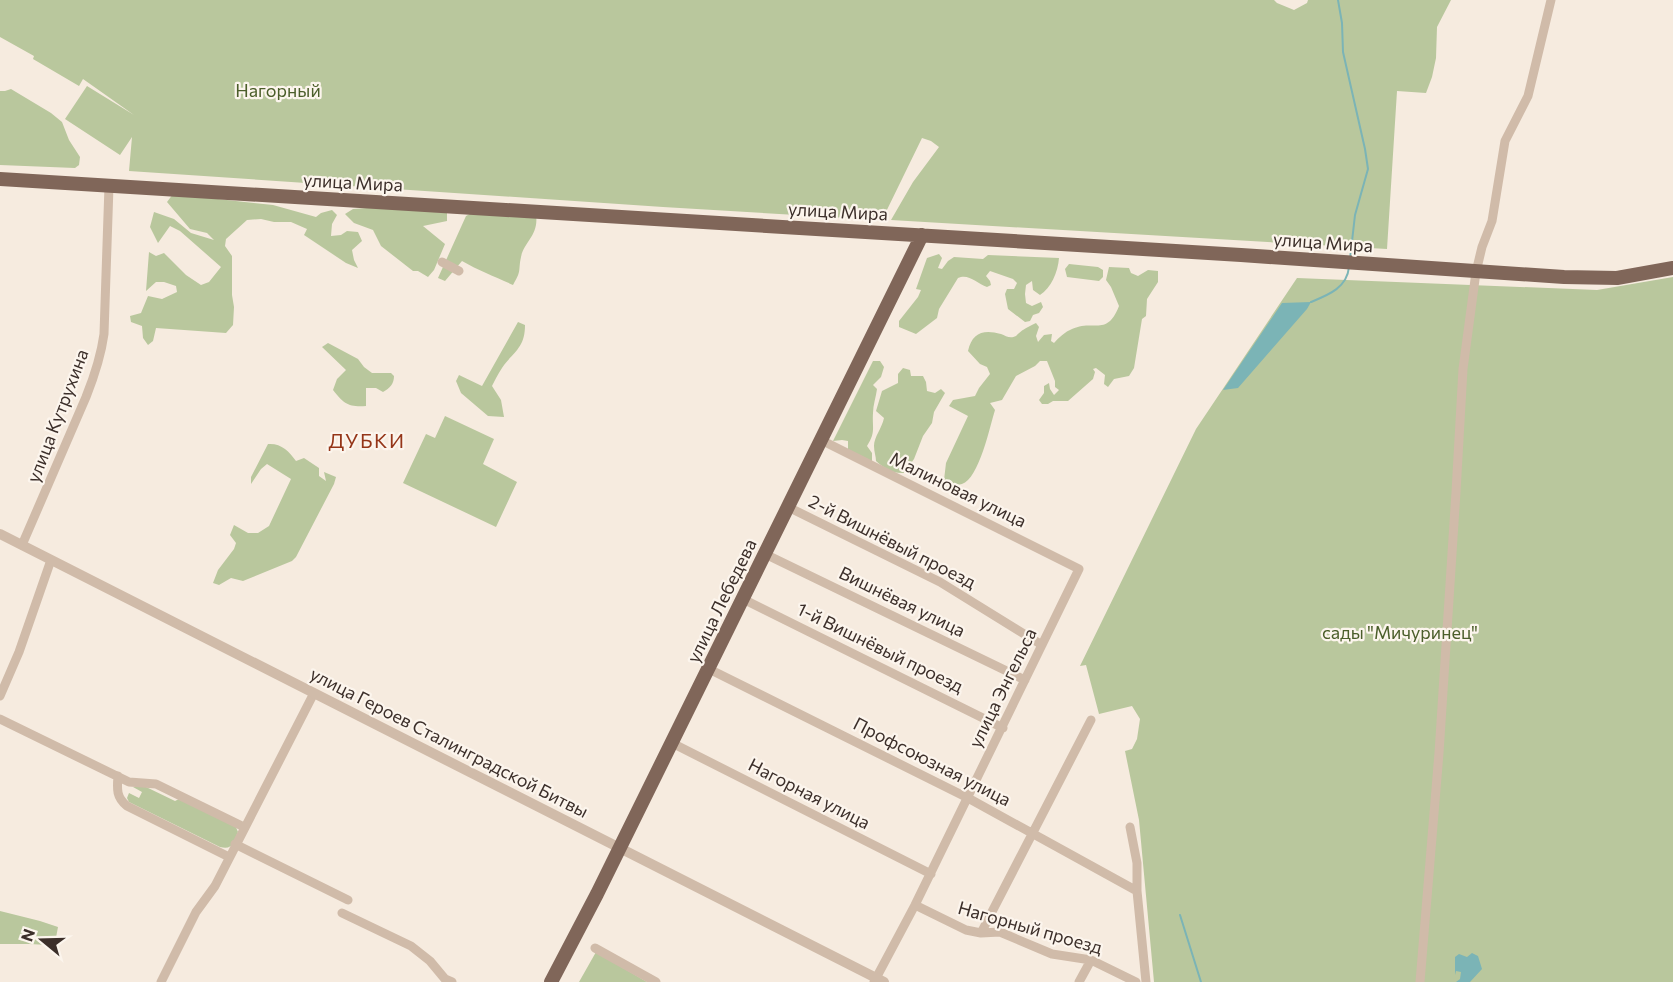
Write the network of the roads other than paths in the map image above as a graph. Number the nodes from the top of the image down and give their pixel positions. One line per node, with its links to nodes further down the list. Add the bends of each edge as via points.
1 (1551, 0): 8 (street, via 1528,96 1505,141 1492,221)
2 (0, 179): 3 (main road, улица Мира)
3 (109, 186): 4 (main road, улица Мира); 12 (street, улица Кутрухина, via 102,349 86,398)
4 (922, 236): 8 (main road, улица Мира); 9 (main road, улица Лебедева)
5 (442, 262): 7 (street)
6 (1673, 268): 8 (main road, улица Мира, via 1617,278)
7 (459, 271)
8 (1476, 272): 50 (street, via 1463,369)
9 (821, 440): 10 (main road, улица Лебедева); 15 (street, Малиновая улица)
10 (788, 507): 13 (main road, улица Лебедева); 17 (street, 2-й Вишнёвый проезд, via 940,582)
11 (0, 534): 12 (street, улица Героев Сталинградской Битвы)
12 (22, 545): 14 (street, улица Героев Сталинградской Битвы)
13 (765, 554): 16 (main road, улица Лебедева); 19 (street, Вишнёвая улица)
14 (51, 560): 20 (street, улица Героев Сталинградской Битвы); 21 (street)
15 (1079, 569): 17 (street, улица Энгельса)
16 (743, 598): 18 (main road, улица Лебедева); 24 (street, 1-й Вишнёвый проезд)
17 (1042, 645): 19 (street, улица Энгельса)
18 (709, 669): 25 (main road, улица Лебедева); 27 (street, Профсоюзная улица)
19 (1025, 680): 24 (street, улица Энгельса)
20 (314, 693): 28 (street); 32 (street, улица Героев Сталинградской Битвы)
21 (0, 696)
22 (0, 719): 26 (street)
23 (1091, 720): 30 (street)
24 (1003, 728): 27 (street, улица Энгельса)
25 (672, 743): 32 (main road, улица Лебедева); 34 (street, Нагорная улица)
26 (118, 776): 28 (street, via 129,782 156,784); 33 (street, via 119,798 127,806)
27 (968, 798): 30 (street, Профсоюзная улица); 34 (street, улица Энгельса)
28 (244, 827): 31 (street)
29 (1130, 827): 35 (street, via 1137,863)
30 (1033, 833): 35 (street, Профсоюзная улица); 39 (street)
31 (235, 844): 33 (street); 36 (street)
32 (620, 848): 42 (street, улица Героев Сталинградской Битвы); 45 (main road, улица Лебедева)
33 (229, 857): 43 (street)
34 (931, 874): 37 (street, улица Энгельса)
35 (1137, 891): 49 (street)
36 (348, 900)
37 (915, 905): 39 (street, Нагорный проезд, via 966,930); 42 (street, улица Энгельса)
38 (342, 913): 44 (street, via 411,946)
39 (981, 933): 41 (street, Нагорный проезд, via 1000,932 1052,954)
40 (595, 948): 46 (street)
41 (1091, 960): 47 (street); 48 (street, Нагорный проезд)
42 (878, 981)
43 (161, 982)
44 (452, 982)
45 (551, 982)
46 (656, 982)
47 (1079, 982)
48 (1136, 982)
49 (1146, 982)
50 (1420, 982)

